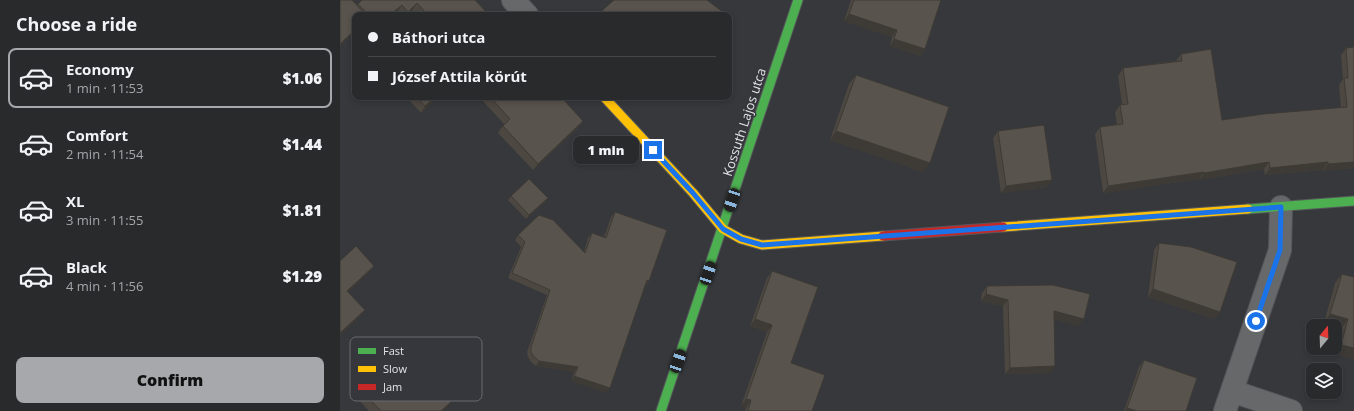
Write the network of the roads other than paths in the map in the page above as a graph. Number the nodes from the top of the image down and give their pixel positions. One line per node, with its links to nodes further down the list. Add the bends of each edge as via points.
1 (513, 0): 3 (street)
2 (798, 0): 7 (street, Kossuth Lajos utca)
3 (524, 12)
4 (607, 100): 7 (street)
5 (1354, 201): 6 (street)
6 (1281, 207): 7 (street, via 762,245 741,239); 8 (street, via 1280,250)
7 (723, 229): 9 (street, Kossuth Lajos utca)
8 (1228, 401): 10 (street)
9 (661, 411)
10 (1291, 411)

